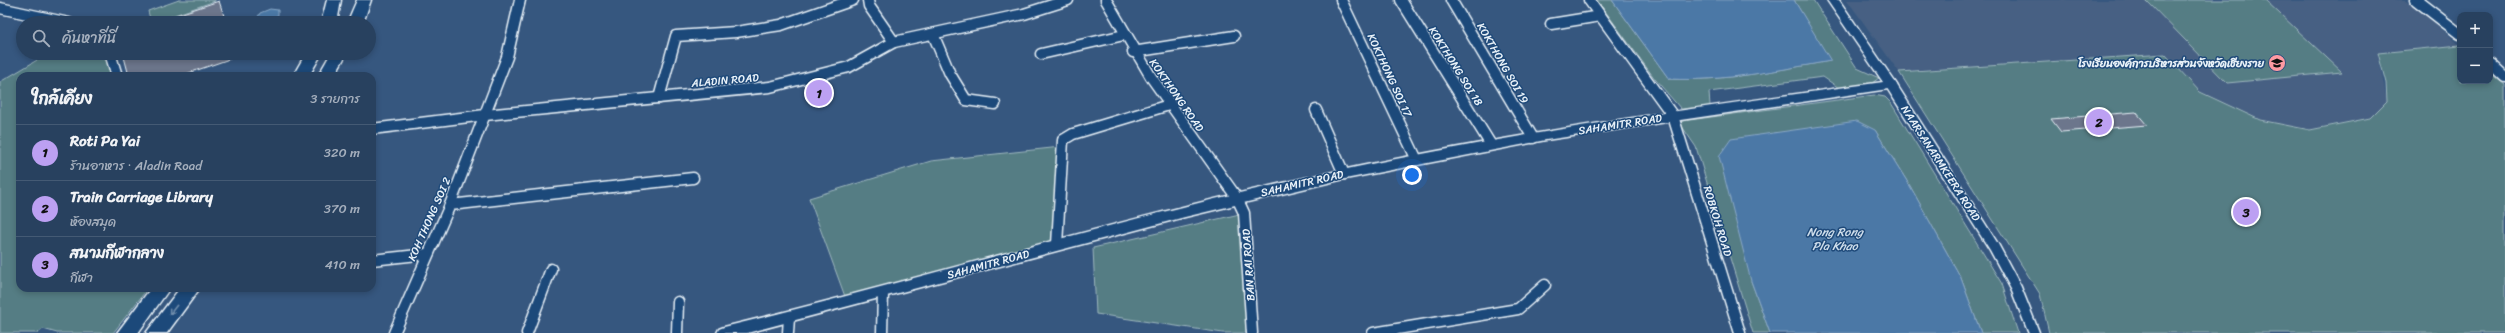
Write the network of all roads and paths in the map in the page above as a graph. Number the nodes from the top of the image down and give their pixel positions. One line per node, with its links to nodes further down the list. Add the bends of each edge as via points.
1 (364, 0): 17 (main road)
2 (520, 0): 40 (street, KOH THONG SOI 2, via 507,57)
3 (853, 0): 36 (street, via 781,25 736,32 676,36)
4 (868, 0): 24 (street, via 869,6)
5 (1068, 0): 21 (street, ALADIN ROAD, via 1024,14)
6 (1106, 0): 22 (street, KOKTHONG ROAD)
7 (1341, 0): 45 (street, KOKTHONG SOI 17)
8 (1401, 0): 44 (street, KOKTHONG SOI 18)
9 (1451, 0): 43 (street, KOKTHONG SOI 19)
10 (1589, 0): 18 (street, ROBKOH ROAD)
11 (1833, 0): 35 (street, NAARSANARMKEERA ROAD)
12 (2416, 0): 20 (street)
13 (333, 2): 16 (main road)
14 (0, 8): 15 (street)
15 (37, 16)
16 (330, 16)
17 (358, 16)
18 (1600, 16): 19 (street); 41 (street, ROBKOH ROAD)
19 (1551, 24)
20 (2457, 32)
21 (933, 34): 24 (street, ALADIN ROAD); 37 (street, via 950,74 966,100)
22 (1124, 35): 25 (street, KOKTHONG ROAD); 26 (street)
23 (1234, 36): 25 (street)
24 (894, 42): 36 (street, ALADIN ROAD, via 850,68 770,87)
25 (1133, 52): 38 (street, KOKTHONG ROAD)
26 (1041, 54)
27 (112, 60): 31 (street)
28 (310, 60): 32 (main road)
29 (336, 60): 33 (main road)
30 (2493, 65): 34 (street)
31 (117, 72)
32 (303, 72)
33 (328, 72)
34 (2505, 77)
35 (1891, 85): 41 (street, SAHAMITR ROAD); 71 (street, NAARSANARMKEERA ROAD, via 1994,247 2016,288)
36 (659, 98): 40 (street, ALADIN ROAD)
37 (995, 104)
38 (1169, 105): 48 (street, KOKTHONG ROAD); 50 (street, via 1073,134 1063,140)
39 (1316, 110): 46 (street)
40 (485, 115): 42 (street, ALADIN ROAD); 49 (street, KOH THONG SOI 2)
41 (1672, 116): 43 (street, SAHAMITR ROAD); 70 (street, ROBKOH ROAD)
42 (376, 129)
43 (1533, 138): 44 (street, SAHAMITR ROAD)
44 (1491, 145): 45 (street, SAHAMITR ROAD)
45 (1417, 160): 46 (street, SAHAMITR ROAD)
46 (1344, 174): 48 (street, SAHAMITR ROAD)
47 (692, 178): 49 (street)
48 (1237, 198): 50 (street, SAHAMITR ROAD); 68 (street, BAN RAI ROAD, via 1244,213)
49 (450, 205): 51 (street, KOH THONG SOI 2)
50 (1057, 245): 57 (street, SAHAMITR ROAD)
51 (427, 254): 52 (street); 62 (street, KOH THONG SOI 2)
52 (376, 260)
53 (551, 269): 63 (street)
54 (1545, 285): 69 (street, via 1518,309)
55 (158, 292): 60 (main road)
56 (188, 292): 61 (main road, one-way to 61)
57 (883, 293): 59 (street, SAHAMITR ROAD); 67 (street)
58 (678, 302): 64 (street)
59 (789, 317): 65 (street, SAHAMITR ROAD); 66 (street)
60 (127, 333)
61 (156, 333)
62 (394, 333)
63 (527, 333)
64 (677, 333)
65 (724, 333)
66 (788, 333)
67 (882, 333)
68 (1252, 333)
69 (1373, 333)
70 (1740, 333)
71 (2034, 333)

